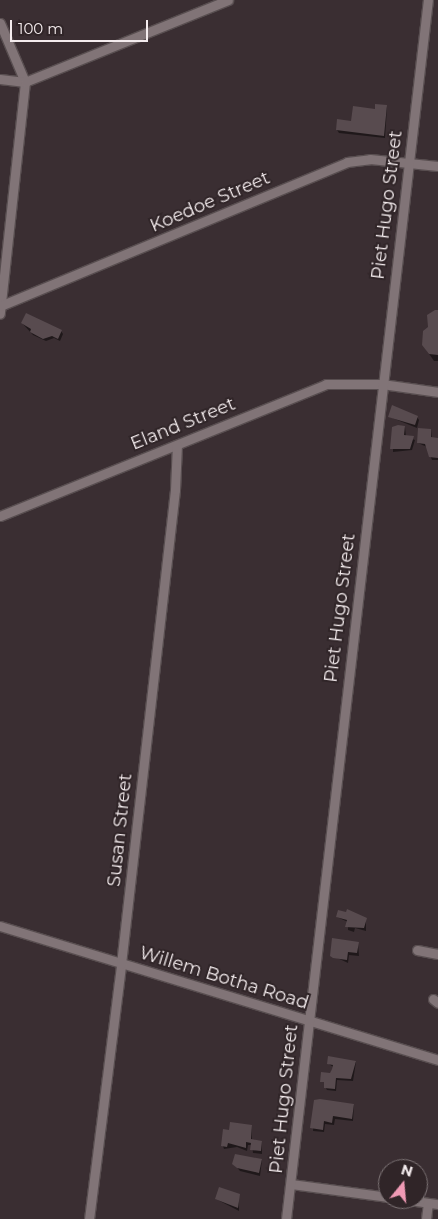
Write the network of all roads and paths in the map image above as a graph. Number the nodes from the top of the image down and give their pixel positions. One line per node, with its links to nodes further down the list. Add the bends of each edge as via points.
1 (228, 0): 5 (street)
2 (428, 0): 6 (street, Piet Hugo Street)
3 (0, 23): 5 (street)
4 (0, 79): 5 (street)
5 (25, 82): 8 (street)
6 (408, 163): 7 (street, Koedoe Street); 8 (street, Koedoe Street, via 364,159 342,164); 9 (street, Piet Hugo Street)
7 (438, 166)
8 (0, 309)
9 (382, 384): 10 (street, Eland Street); 11 (street, Eland Street, via 326,384); 17 (street, Piet Hugo Street)
10 (438, 392)
11 (177, 445): 12 (street, Eland Street); 16 (street, Susan Street, via 175,490)
12 (0, 516)
13 (0, 926): 16 (street, Willem Botha Road)
14 (417, 950): 15 (street)
15 (438, 954)
16 (121, 964): 17 (street, Willem Botha Road); 23 (street, Susan Street)
17 (309, 1020): 18 (street, Willem Botha Road); 19 (street, Piet Hugo Street)
18 (438, 1060)
19 (291, 1184): 20 (street); 24 (street, Piet Hugo Street)
20 (378, 1196)
21 (428, 1203): 22 (street)
22 (438, 1204)
23 (89, 1219)
24 (286, 1219)

